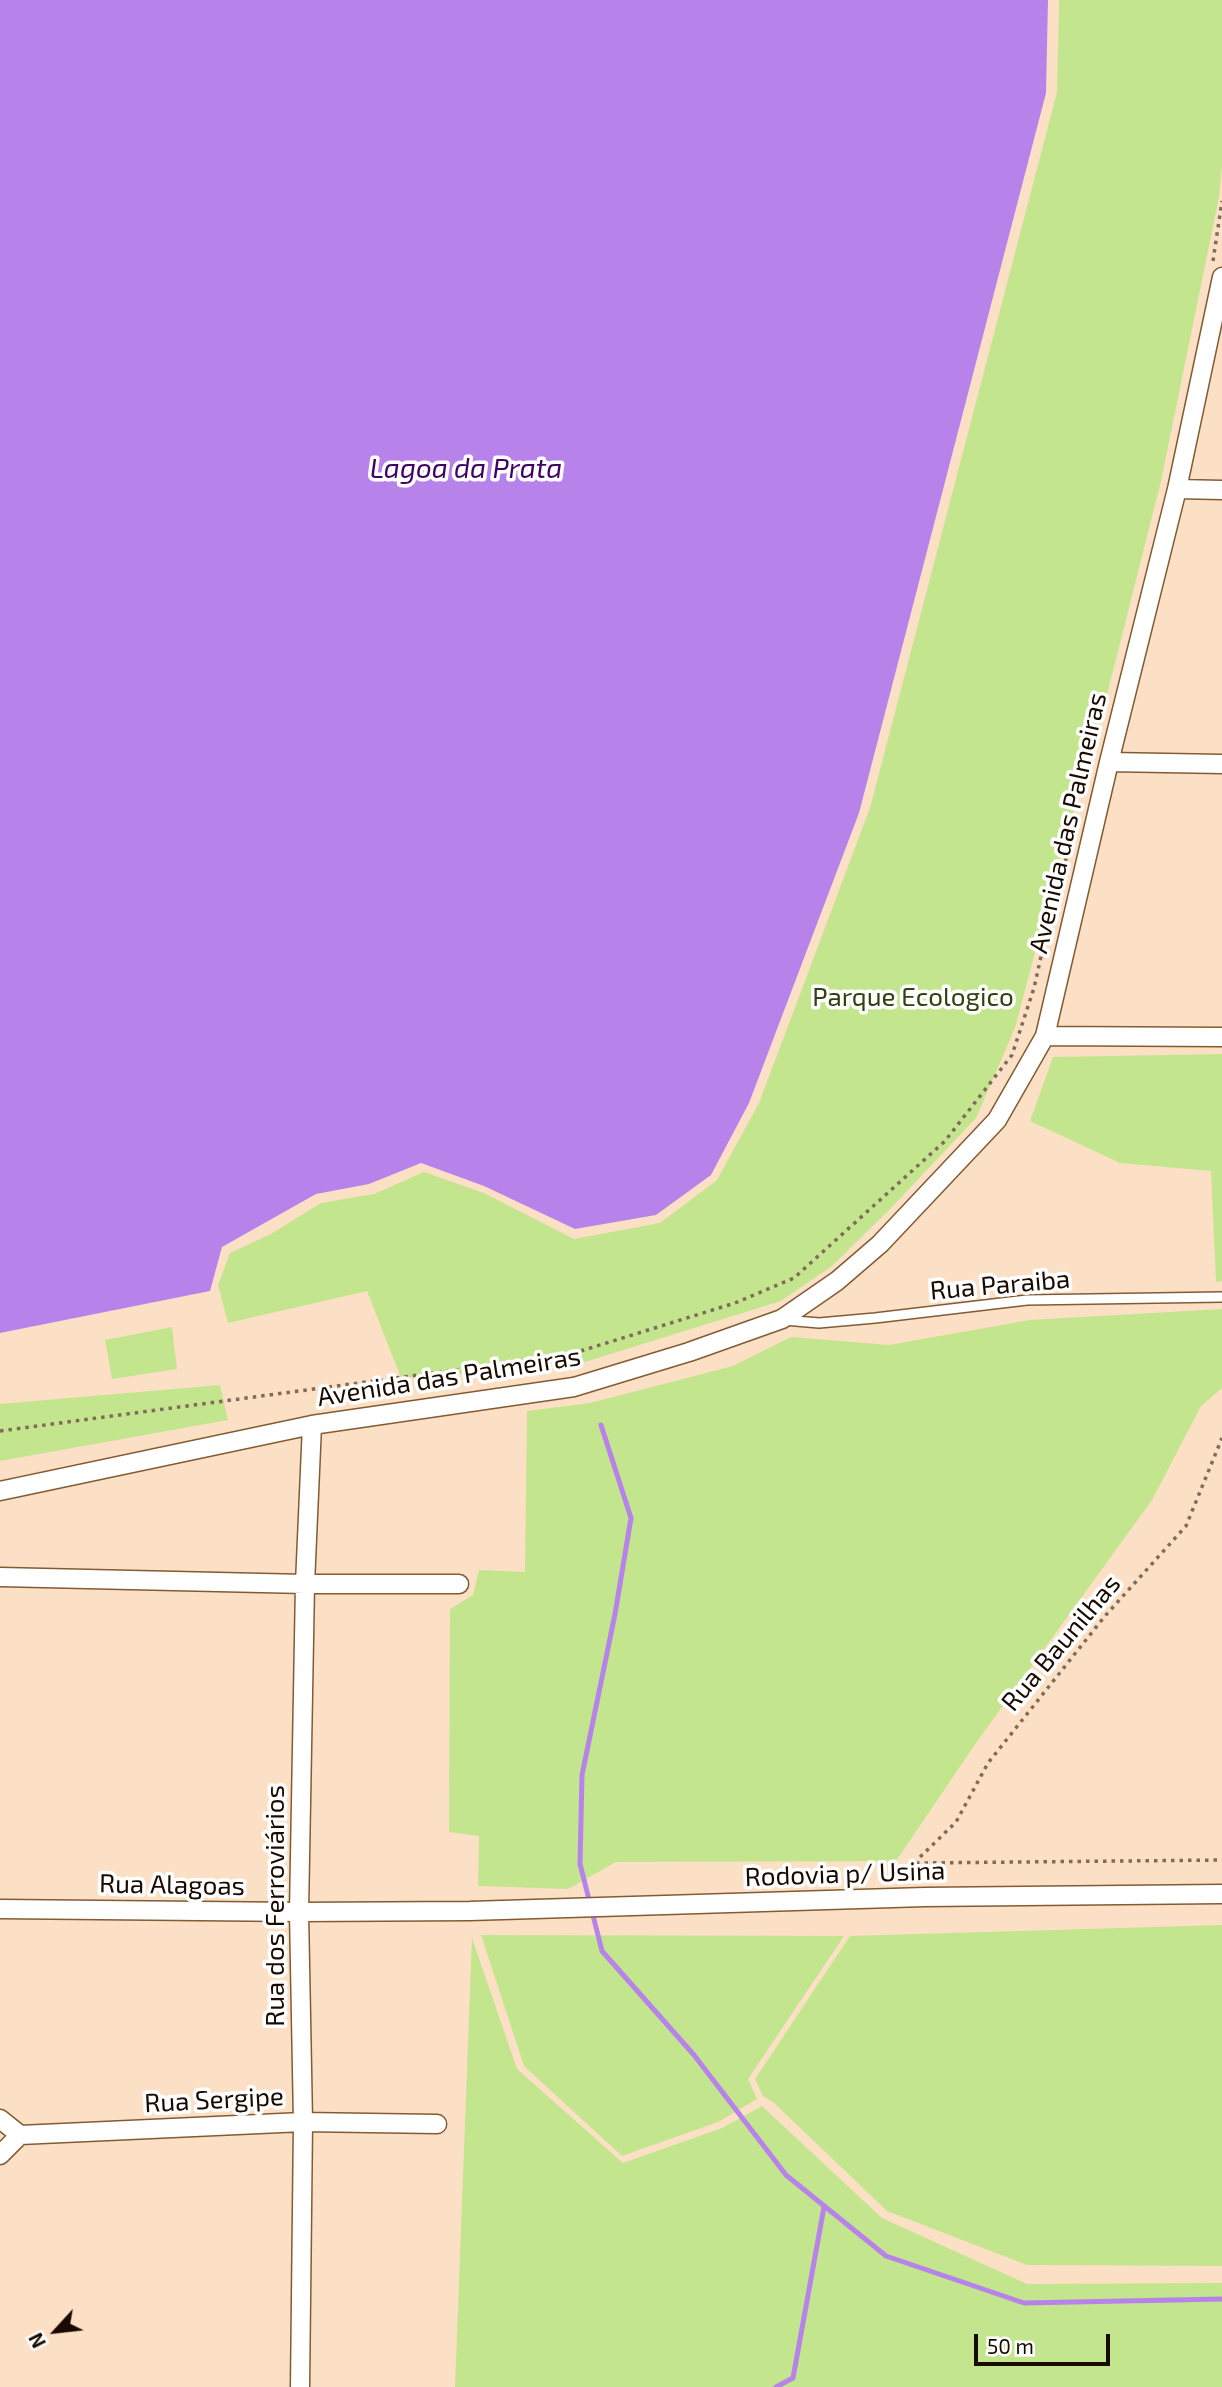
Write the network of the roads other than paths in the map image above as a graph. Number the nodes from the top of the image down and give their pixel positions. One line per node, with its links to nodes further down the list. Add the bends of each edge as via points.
1 (1217, 274): 2 (street, Avenida das Palmeiras)
2 (1177, 489): 3 (street); 4 (street, Avenida das Palmeiras)
3 (1222, 490)
4 (1109, 762): 5 (street); 6 (street, Avenida das Palmeiras)
5 (1222, 764)
6 (1045, 1036): 7 (street); 9 (street, Avenida das Palmeiras, via 997,1121 880,1244)
7 (1222, 1037)
8 (1222, 1297): 9 (lane, Rua Paraiba, via 1027,1300 819,1323)
9 (782, 1320): 10 (street, Avenida das Palmeiras, via 574,1387)
10 (312, 1425): 11 (street, Avenida das Palmeiras); 13 (street, Rua dos Ferroviários)
11 (0, 1491)
12 (0, 1577): 13 (street)
13 (305, 1584): 14 (street); 18 (street, Rua dos Ferroviários)
14 (459, 1584)
15 (1222, 1894): 17 (street, Rodovia p/ Usina, via 925,1897)
16 (0, 1909): 18 (street, Rua Alagoas)
17 (470, 1911): 18 (street, Rua Alagoas)
18 (299, 1912): 20 (street, Rua dos Ferroviários)
19 (0, 2119): 22 (street)
20 (303, 2122): 21 (street, Rua Sergipe); 22 (street, Rua Sergipe); 24 (street, Rua dos Ferroviários)
21 (437, 2124)
22 (19, 2135): 23 (street)
23 (0, 2155)
24 (300, 2387)

